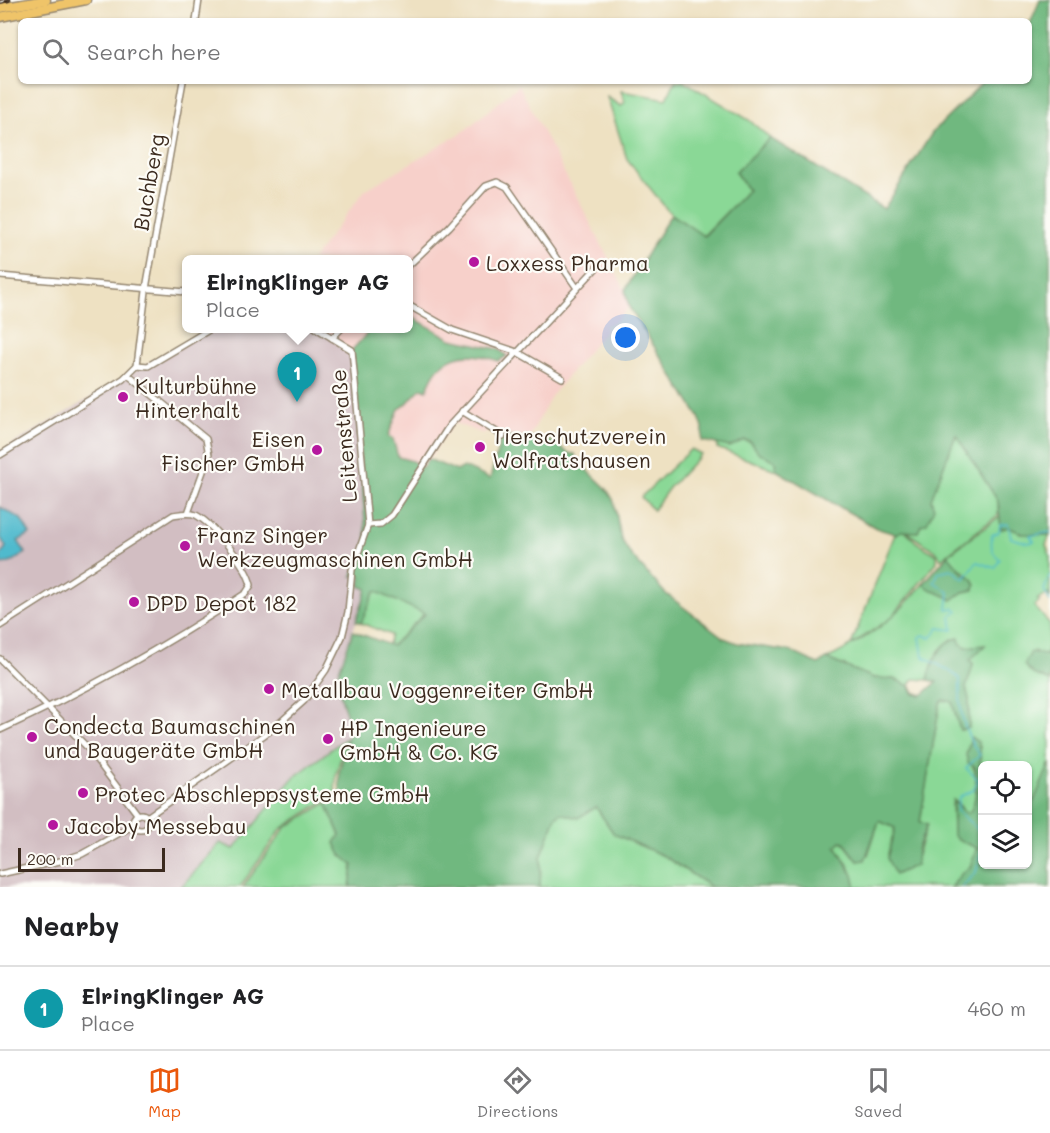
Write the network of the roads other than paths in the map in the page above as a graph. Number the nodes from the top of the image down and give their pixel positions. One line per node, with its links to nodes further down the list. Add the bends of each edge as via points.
1 (46, 0): 4 (main road)
2 (86, 0): 4 (main road)
3 (199, 0): 5 (street)
4 (1, 15)
5 (196, 18)
6 (182, 84): 11 (street, Buchberg)
7 (413, 261): 10 (street, via 486,186 497,182 507,187)
8 (598, 266): 10 (street, Leitenstraße)
9 (0, 276): 11 (street)
10 (577, 288): 18 (street, Leitenstraße)
11 (146, 289): 12 (street); 19 (street)
12 (182, 292)
13 (413, 308): 18 (street, via 452,330)
14 (204, 333): 19 (street, via 148,366)
15 (324, 333): 17 (street, Leitenstraße)
16 (337, 333): 17 (street)
17 (332, 338): 26 (street, Leitenstraße, via 352,350)
18 (517, 352): 21 (street); 22 (street, Leitenstraße)
19 (137, 365): 20 (street)
20 (128, 375): 24 (street); 25 (street, via 206,439 209,454)
21 (562, 378)
22 (462, 411): 23 (street); 26 (street, Leitenstraße, via 422,465 396,511 381,524)
23 (503, 436)
24 (0, 455)
25 (188, 513): 27 (street, via 172,515); 29 (street, via 211,528 249,574 251,585 246,593 115,674)
26 (368, 525): 32 (street, Leitenstraße, via 352,570 342,637 312,692 274,728)
27 (0, 626)
28 (0, 659): 29 (street)
29 (50, 707): 30 (street); 31 (street, via 87,747)
30 (0, 730)
31 (138, 815): 32 (street); 33 (street)
32 (147, 817): 33 (street, via 146,828 139,830)
33 (134, 825): 34 (street, via 82,854)
34 (0, 874)

